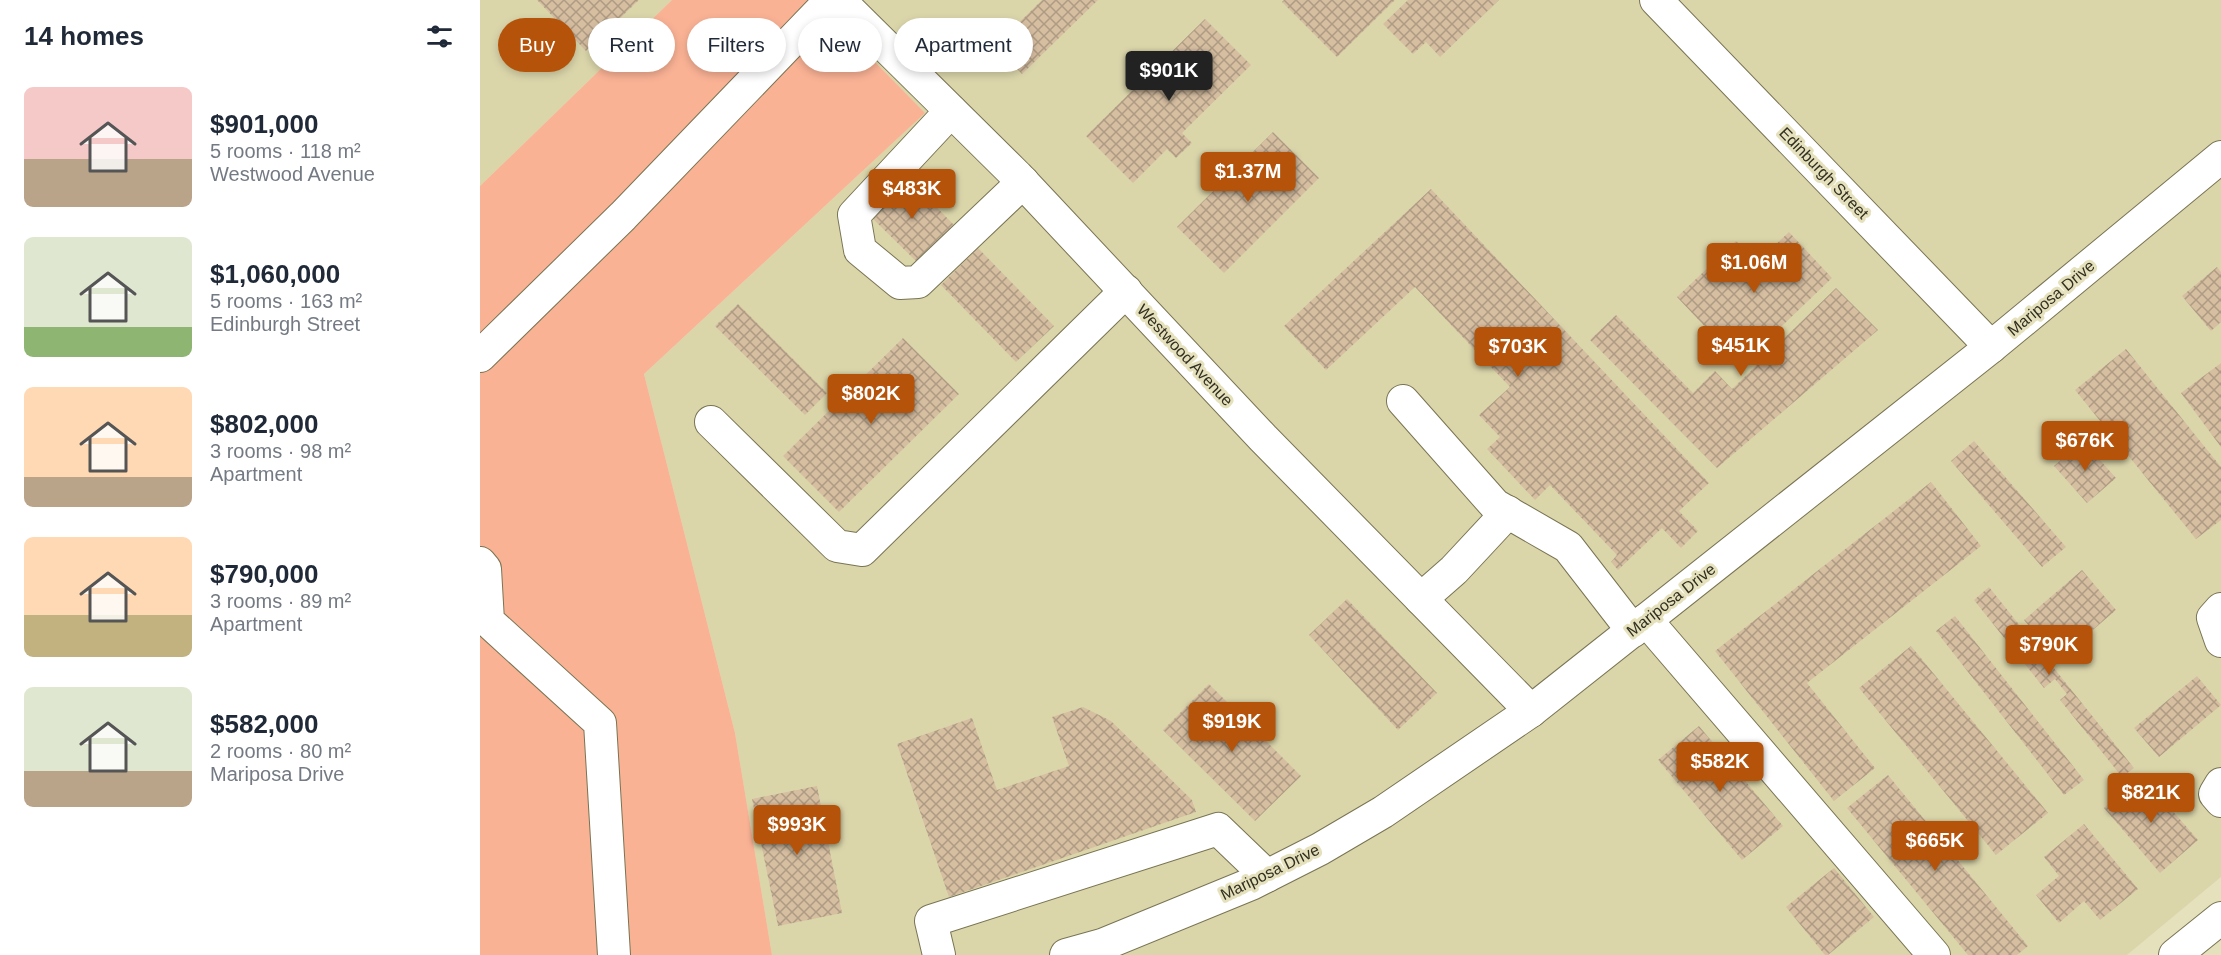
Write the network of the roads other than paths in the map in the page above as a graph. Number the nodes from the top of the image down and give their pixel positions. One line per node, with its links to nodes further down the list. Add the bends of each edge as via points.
1 (831, 0): 9 (street)
2 (839, 0): 4 (street, Westwood Avenue)
3 (1656, 0): 8 (street, Edinburgh Street)
4 (951, 111): 6 (street, Westwood Avenue); 6 (street, via 854,214 860,250 900,283 918,282)
5 (2221, 157): 8 (street, Mariposa Drive)
6 (1023, 182): 7 (street, Westwood Avenue)
7 (1126, 291): 11 (street, via 862,550 837,546); 14 (street, Westwood Avenue)
8 (1991, 347): 16 (street, Mariposa Drive)
9 (480, 356)
10 (1403, 401): 12 (street, via 1495,505)
11 (711, 422)
12 (1508, 512): 14 (street); 16 (street, via 1568,547)
13 (480, 562): 23 (street, via 485,569 488,621 600,723)
14 (1421, 599): 18 (street, Westwood Avenue)
15 (2221, 609): 17 (street, via 2213,618)
16 (1639, 625): 18 (street, Mariposa Drive); 26 (street)
17 (2221, 641)
18 (1531, 711): 21 (street, Mariposa Drive, via 1383,812)
19 (2221, 784): 20 (street, via 2215,794)
20 (2221, 801)
21 (1267, 876): 24 (street, via 1218,829 931,921); 25 (street, Mariposa Drive, via 1102,945)
22 (2221, 918): 27 (street)
23 (615, 955)
24 (939, 955)
25 (1066, 955)
26 (1934, 955)
27 (2175, 955)

